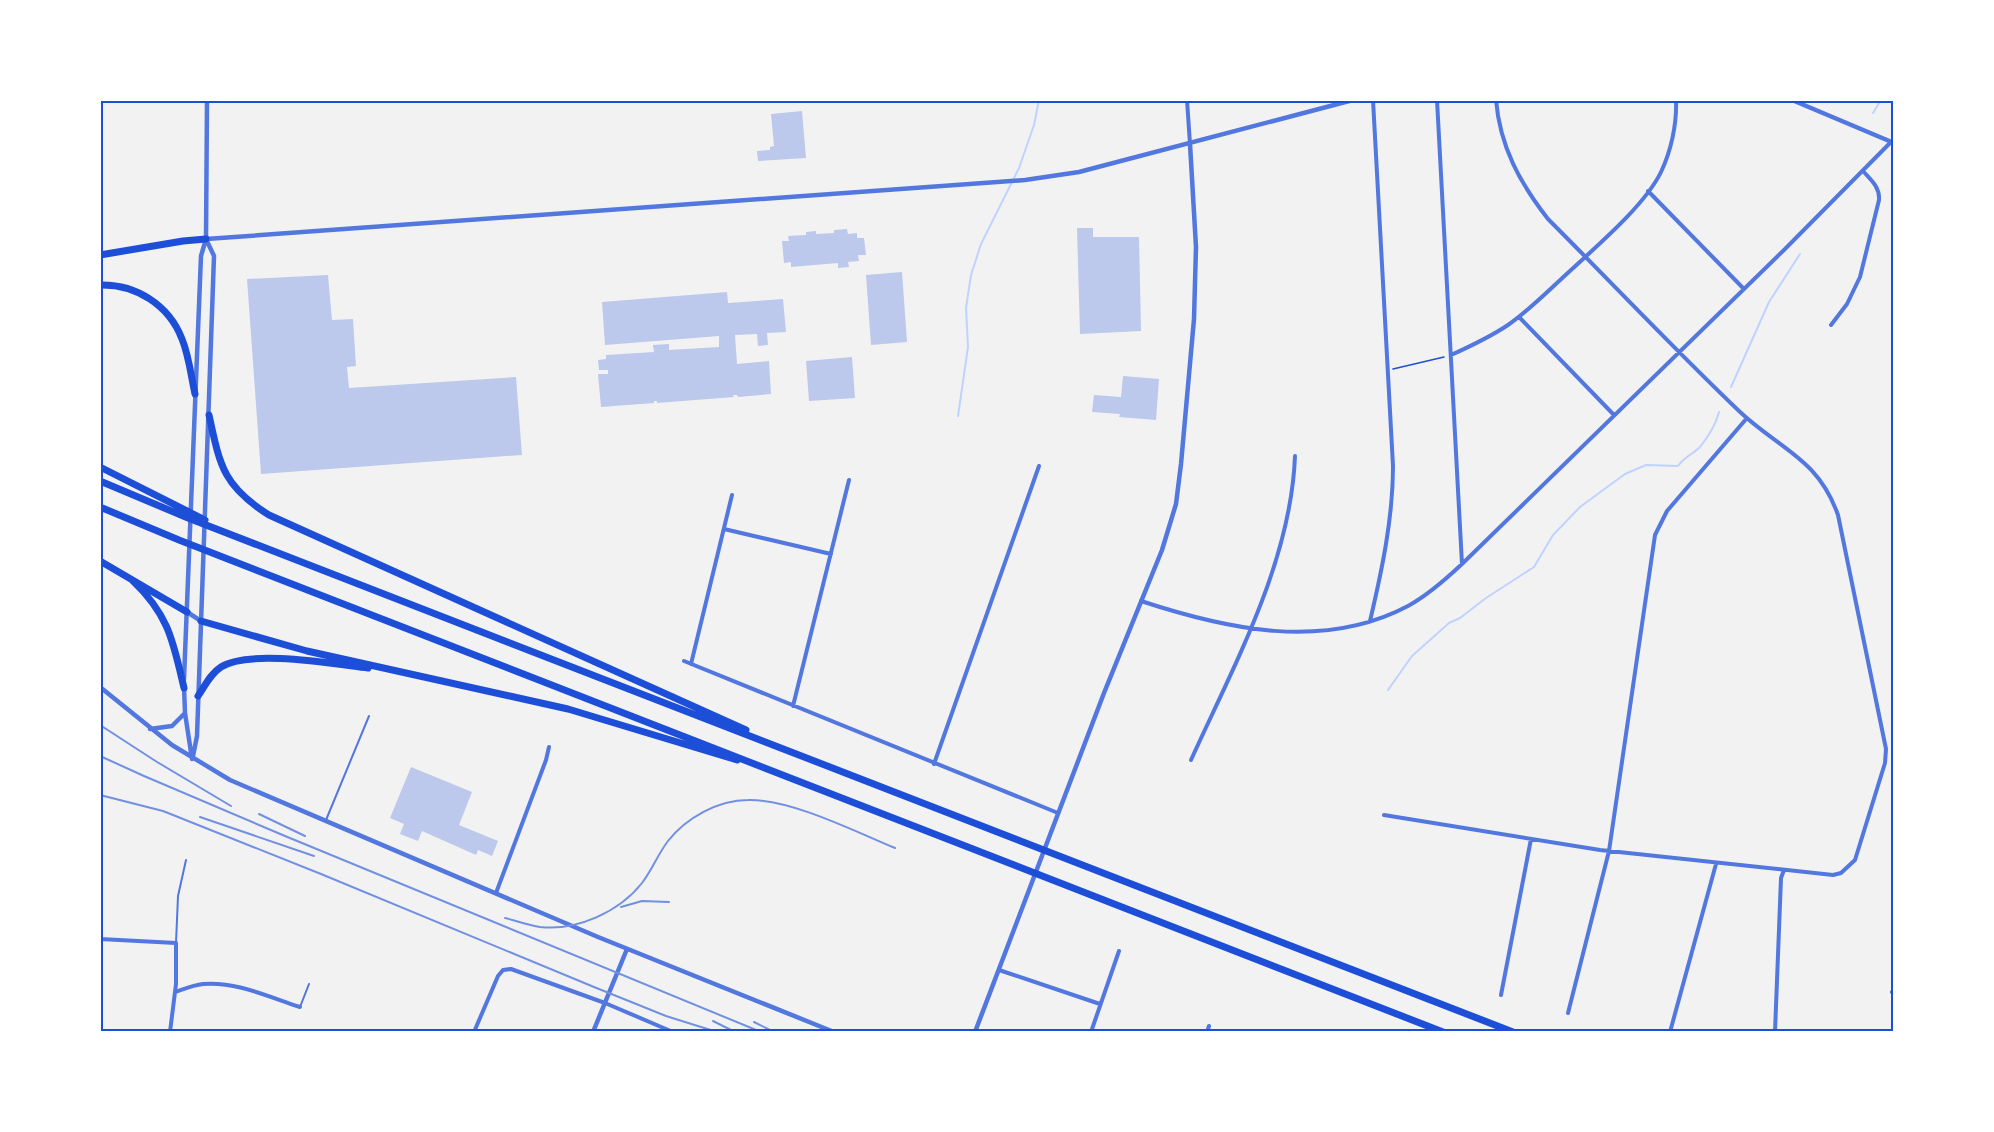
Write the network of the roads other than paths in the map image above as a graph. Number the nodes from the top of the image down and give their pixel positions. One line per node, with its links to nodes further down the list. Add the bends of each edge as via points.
1 (207, 100): 13 (street)
2 (1187, 100): 10 (street)
3 (1353, 100): 10 (street)
4 (1373, 100): 42 (street, via 1393,487)
5 (1437, 100): 21 (street)
6 (1496, 100): 15 (street, via 1500,127 1518,177 1548,219)
7 (1676, 100): 12 (street, via 1672,138 1661,172)
8 (1792, 100): 9 (street)
9 (1892, 143): 11 (street)
10 (1190, 144): 13 (street, via 1079,172 1025,180); 39 (street, via 1196,247 1182,465 1171,522)
11 (1863, 171): 17 (street); 19 (street, via 1876,186 1879,200 1860,277)
12 (1648, 191): 15 (street); 17 (street)
13 (206, 239): 14 (highway); 22 (street, via 201,256); 23 (street, via 214,256)
14 (100, 255)
15 (1586, 256): 18 (street); 20 (street)
16 (100, 285): 22 (highway, via 136,291 168,314 183,340)
17 (1743, 288): 20 (street)
18 (1519, 317): 21 (street); 24 (street)
19 (1831, 325)
20 (1679, 351): 24 (street); 25 (street)
21 (1451, 355): 37 (street)
22 (195, 394): 40 (street)
23 (209, 415): 41 (street); 57 (highway, via 229,481 269,515)
24 (1614, 416): 37 (street)
25 (1747, 418): 55 (street, via 1807,464 1836,508); 66 (street, via 1667,511 1655,535)
26 (1295, 456): 43 (street, via 1285,533)
27 (1039, 466): 60 (street)
28 (100, 467): 34 (highway)
29 (849, 480): 35 (street)
30 (100, 481): 34 (highway)
31 (732, 495): 33 (street)
32 (100, 507): 61 (highway)
33 (724, 529): 35 (street); 45 (street)
34 (240, 538): 57 (highway)
35 (831, 554): 50 (street)
36 (100, 561): 38 (highway)
37 (1462, 564): 42 (street, via 1422,598)
38 (132, 580): 40 (highway); 48 (highway, via 151,599 166,624)
39 (1141, 601): 43 (street, via 1202,620); 62 (street)
40 (187, 612): 41 (street); 48 (street)
41 (201, 621): 46 (highway, via 285,646); 49 (street)
42 (1370, 621): 43 (street, via 1328,631)
43 (1249, 629): 58 (street)
44 (684, 661): 45 (street)
45 (691, 664): 50 (street)
46 (419, 675): 49 (highway, via 305,661 242,659 214,672); 61 (highway, via 568,709)
47 (100, 687): 53 (street)
48 (184, 688): 51 (street)
49 (198, 696): 56 (street)
50 (793, 706): 60 (street)
51 (185, 713): 53 (street, via 172,726); 56 (street)
52 (369, 716): 64 (lane)
53 (150, 729): 56 (street)
54 (549, 747): 70 (street)
55 (1886, 758): 59 (street); 69 (street, via 1860,851 1849,868 1833,875)
56 (192, 759): 64 (street, via 230,780)
57 (811, 759): 94 (highway)
58 (1191, 760)
59 (1893, 760)
60 (934, 764): 62 (street)
61 (780, 773): 93 (highway)
62 (1058, 813): 75 (street)
63 (1384, 815): 65 (street)
64 (326, 820): 70 (street)
65 (1531, 839): 66 (street); 78 (street)
66 (1609, 851): 68 (street); 82 (street)
67 (186, 860): 72 (lane, via 178,896)
68 (1716, 864): 69 (street); 95 (street)
69 (1784, 870): 96 (street, via 1780,878)
70 (496, 893): 73 (street)
71 (100, 939): 72 (street)
72 (176, 943): 77 (street)
73 (627, 949): 79 (street); 89 (street)
74 (1119, 951): 80 (street)
75 (999, 970): 80 (street); 90 (street)
76 (309, 984): 81 (lane)
77 (175, 992): 81 (street, via 202,984 221,984); 85 (street)
78 (1501, 995)
79 (605, 1003): 84 (street); 86 (street, via 519,971 502,970); 87 (street)
80 (1100, 1004): 91 (street)
81 (300, 1007)
82 (1569, 1013)
83 (1209, 1026): 92 (street)
84 (666, 1030): 88 (street)
85 (170, 1032)
86 (474, 1032)
87 (593, 1032)
88 (673, 1032)
89 (834, 1032)
90 (975, 1032)
91 (1091, 1032)
92 (1206, 1032)
93 (1443, 1032)
94 (1513, 1032)
95 (1670, 1032)
96 (1775, 1032)

